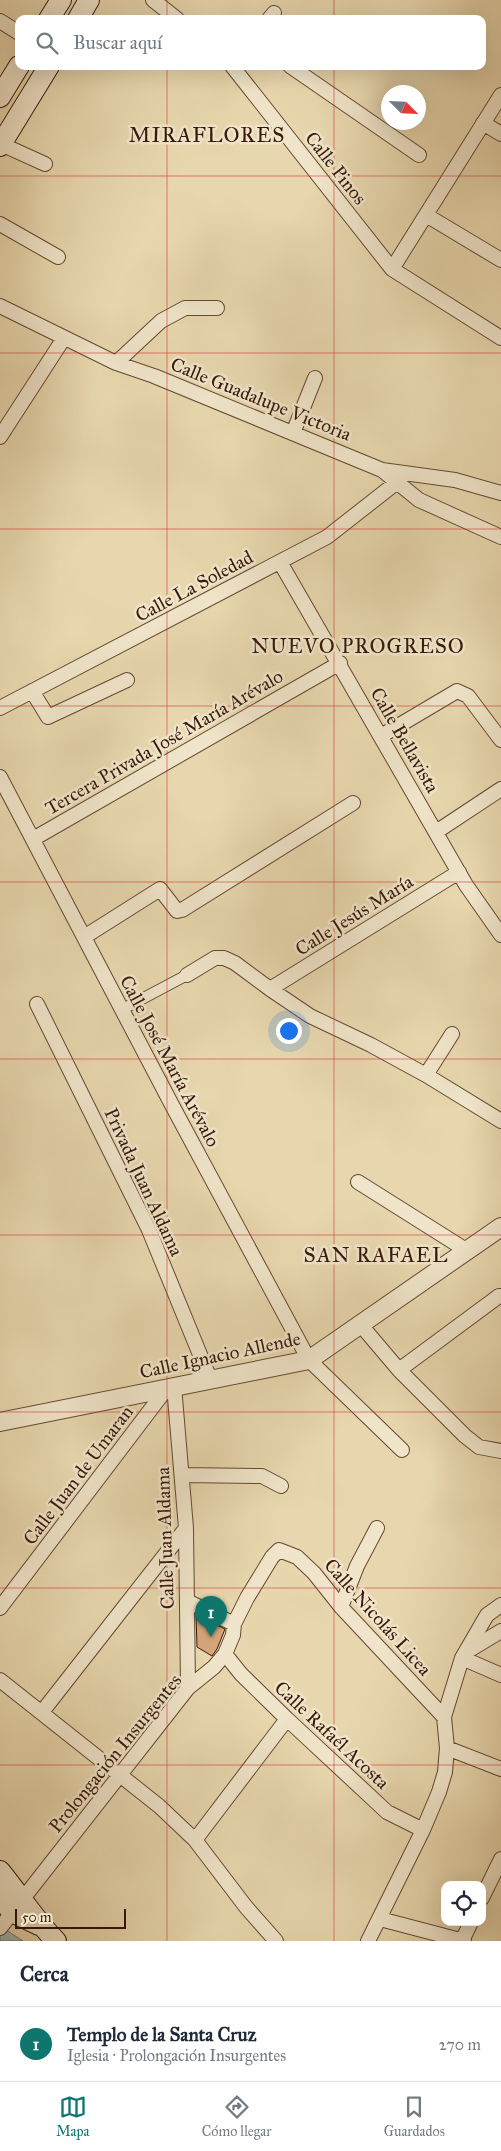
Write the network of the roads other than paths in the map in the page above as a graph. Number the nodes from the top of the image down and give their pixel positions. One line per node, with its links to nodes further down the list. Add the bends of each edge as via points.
1 (61, 0): 4 (main road)
2 (89, 0): 5 (main road)
3 (153, 0): 6 (street)
4 (52, 15)
5 (80, 15)
6 (172, 15)
7 (0, 21): 8 (street)
8 (15, 30)
9 (17, 70): 14 (main road)
10 (47, 70): 17 (main road)
11 (235, 70): 24 (street, Calle Pinos)
12 (296, 70): 18 (street)
13 (501, 95): 15 (street)
14 (0, 97)
15 (483, 123): 16 (street); 20 (street)
16 (501, 134)
17 (0, 145): 19 (street)
18 (419, 155)
19 (45, 164)
20 (426, 215): 23 (street); 24 (street)
21 (0, 224): 22 (street)
22 (58, 257)
23 (501, 260)
24 (392, 269): 28 (street, Calle Pinos)
25 (0, 306): 27 (street, Calle Guadalupe Victoria)
26 (217, 308): 29 (street, via 185,308 161,321)
27 (64, 338): 29 (street, Calle Guadalupe Victoria); 32 (street)
28 (501, 338)
29 (116, 364): 31 (street, Calle Guadalupe Victoria, via 154,376)
30 (315, 378): 31 (street)
31 (293, 433): 33 (street, Calle Guadalupe Victoria)
32 (0, 437)
33 (382, 470): 34 (street, Calle Guadalupe Victoria); 35 (street, via 455,480)
34 (396, 483): 36 (street, Calle Guadalupe Victoria, via 419,500); 37 (street, Calle La Soledad, via 327,537)
35 (501, 493)
36 (501, 537)
37 (280, 562): 38 (street, Calle Bellavista); 40 (street, Calle La Soledad)
38 (340, 663): 42 (street, Calle Bellavista); 48 (street, Tercera Privada José María Arévalo)
39 (127, 680): 40 (street, via 48,717)
40 (32, 691): 41 (street, Calle La Soledad)
41 (0, 708)
42 (381, 736): 43 (street, via 457,691 468,696); 47 (street, Calle Bellavista)
43 (501, 740)
44 (0, 777): 48 (street, Calle José María Arévalo)
45 (501, 789): 47 (street)
46 (354, 803): 52 (street, via 182,910 173,908 160,889)
47 (436, 832): 49 (street, Calle Bellavista)
48 (33, 839): 52 (street, Calle José María Arévalo)
49 (459, 872): 50 (street, Calle Bellavista); 54 (street, Calle Jesús María)
50 (497, 920): 51 (street, Calle Bellavista)
51 (501, 935)
52 (84, 937): 56 (street, Calle José María Arévalo)
53 (187, 975): 54 (street, via 215,958 224,958); 56 (street)
54 (270, 989): 58 (street, via 310,1016)
55 (37, 1004): 67 (street, Privada Juan Aldama, via 148,1230)
56 (123, 1010): 65 (street, Calle José María Arévalo)
57 (452, 1034): 58 (street)
58 (426, 1075): 59 (street)
59 (501, 1121)
60 (358, 1182): 62 (street)
61 (501, 1227): 62 (street, Calle Ignacio Allende)
62 (466, 1250): 64 (street, Calle Ignacio Allende)
63 (501, 1296): 66 (street)
64 (360, 1324): 65 (street, Calle Ignacio Allende); 66 (street)
65 (309, 1360): 67 (street, Calle Ignacio Allende); 70 (street, Calle José María Arévalo)
66 (399, 1370): 71 (street, via 465,1436 479,1447)
67 (210, 1379): 68 (street, Calle Ignacio Allende)
68 (171, 1387): 69 (street, Calle Ignacio Allende); 72 (street, Calle Juan Aldama); 80 (street, Calle Juan de Umaran)
69 (0, 1422)
70 (402, 1450)
71 (501, 1451)
72 (183, 1475): 73 (street, via 262,1476); 74 (street, Calle Juan Aldama)
73 (281, 1486)
74 (186, 1528): 77 (street, Calle Juan Aldama); 88 (street)
75 (377, 1528): 79 (street)
76 (279, 1550): 79 (street, Calle Nicolás Licea, via 297,1557); 81 (street, Prolongación Insurgentes)
77 (187, 1601): 81 (street); 87 (street, Calle Juan Aldama)
78 (501, 1605): 84 (street, via 488,1615)
79 (341, 1607): 89 (street, Calle Nicolás Licea)
80 (0, 1608)
81 (234, 1624): 83 (street, Prolongación Insurgentes, via 233,1635)
82 (501, 1631): 84 (street)
83 (224, 1654): 87 (street, Prolongación Insurgentes, via 214,1667); 90 (street, Calle Rafaél Acosta)
84 (463, 1655): 85 (street); 89 (street)
85 (501, 1675)
86 (0, 1680): 88 (street)
87 (188, 1688): 93 (street, Prolongación Insurgentes)
88 (42, 1712): 93 (street)
89 (444, 1717): 91 (street)
90 (287, 1719): 94 (street, Calle Rafaél Acosta, via 387,1812); 95 (street)
91 (447, 1748): 92 (street); 94 (street, via 445,1772)
92 (501, 1769)
93 (119, 1774): 95 (street); 99 (street, Prolongación Insurgentes)
94 (423, 1830): 100 (street)
95 (195, 1840): 103 (street, via 246,1908)
96 (501, 1859): 98 (street)
97 (0, 1871): 99 (main road)
98 (486, 1890)
99 (7, 1912): 102 (main road, via 41,1926)
100 (380, 1919): 104 (street); 105 (street)
101 (469, 1926): 105 (street)
102 (56, 1941)
103 (276, 1941)
104 (368, 1941)
105 (463, 1941)

